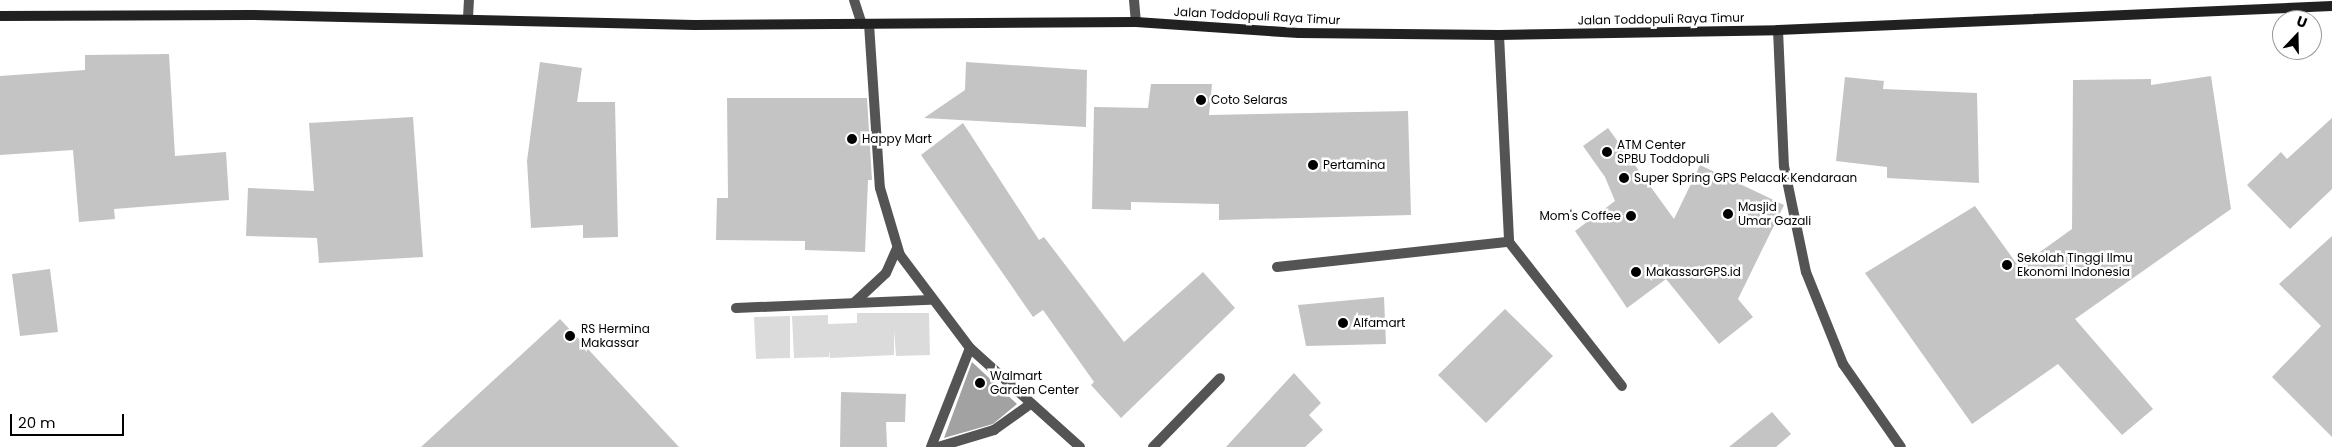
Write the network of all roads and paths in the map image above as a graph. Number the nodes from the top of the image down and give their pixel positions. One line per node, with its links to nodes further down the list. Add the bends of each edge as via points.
1 (469, 0): 6 (street)
2 (854, 0): 8 (street)
3 (1134, 0): 7 (street)
4 (2332, 6): 9 (main road, Jalan Toddopuli Raya Timur)
5 (0, 16): 6 (main road, Jalan Toddopuli Raya Timur)
6 (468, 18): 8 (main road, Jalan Toddopuli Raya Timur)
7 (1136, 22): 8 (main road, Jalan Toddopuli Raya Timur); 10 (main road, Jalan Toddopuli Raya Timur, via 1299,33)
8 (866, 24): 12 (street, via 880,188)
9 (1778, 30): 10 (main road, Jalan Toddopuli Raya Timur); 25 (street, via 1784,166 1806,272 1843,364)
10 (1499, 36): 11 (street)
11 (1509, 242): 13 (street); 19 (street)
12 (897, 248): 14 (street); 15 (street, via 886,273)
13 (1277, 267)
14 (930, 300): 15 (street); 17 (street)
15 (855, 302): 16 (street)
16 (736, 308)
17 (970, 348): 20 (street); 21 (street)
18 (1220, 378): 24 (street)
19 (1622, 386)
20 (1029, 405): 22 (street, via 994,430); 23 (street)
21 (932, 447)
22 (938, 447)
23 (1080, 447)
24 (1153, 447)
25 (1901, 447)

